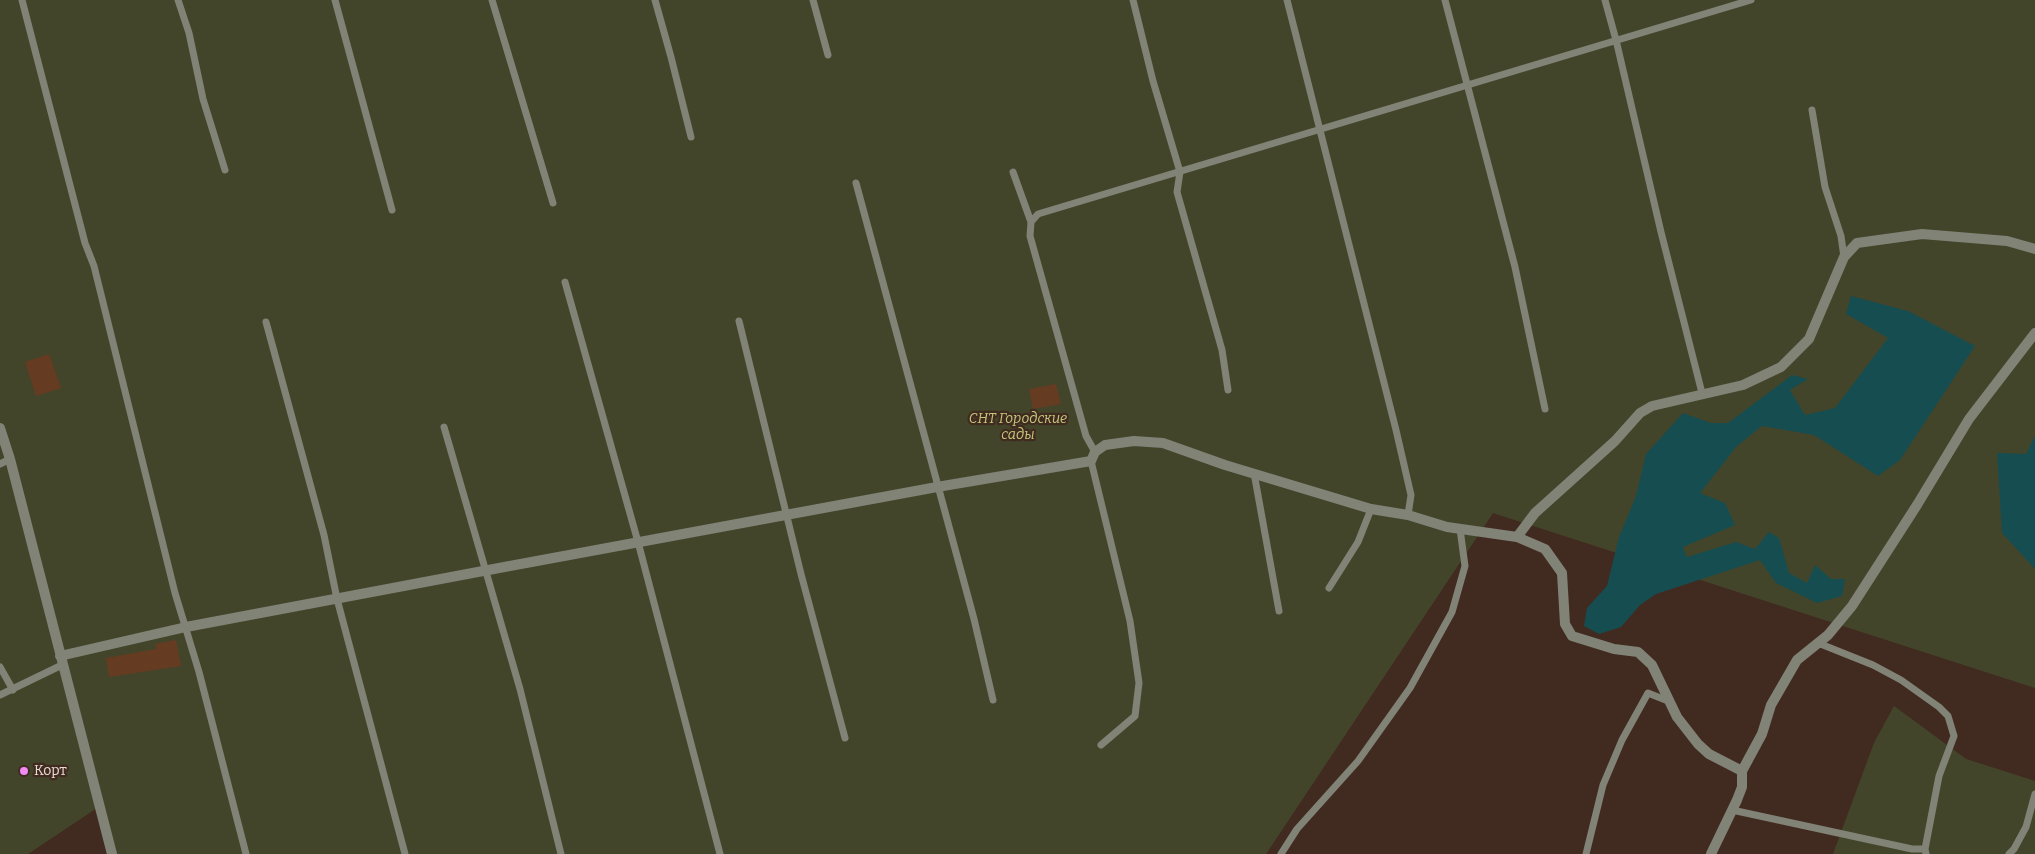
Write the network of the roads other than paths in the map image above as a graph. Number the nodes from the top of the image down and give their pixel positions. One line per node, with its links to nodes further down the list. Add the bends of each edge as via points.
1 (22, 0): 51 (lane)
2 (178, 0): 18 (lane)
3 (335, 0): 23 (lane)
4 (492, 0): 22 (lane)
5 (655, 0): 17 (lane)
6 (813, 0): 13 (lane)
7 (1133, 0): 20 (lane)
8 (1287, 0): 16 (lane)
9 (1445, 0): 14 (lane)
10 (1605, 0): 12 (lane)
11 (1751, 0): 12 (lane)
12 (1616, 40): 14 (lane); 32 (lane)
13 (828, 55)
14 (1468, 85): 16 (lane); 33 (lane, via 1515,267)
15 (1812, 110): 26 (lane, via 1825,187 1841,236)
16 (1321, 129): 20 (lane); 42 (lane, via 1400,449 1410,495)
17 (691, 137)
18 (225, 170)
19 (1013, 172): 24 (lane)
20 (1180, 172): 24 (lane, via 1038,214); 31 (lane, via 1177,192 1222,350)
21 (856, 183): 40 (lane)
22 (553, 203)
23 (392, 210)
24 (1031, 222): 36 (lane, via 1030,236)
25 (2035, 249): 26 (street, via 2007,241 1922,234 1857,243)
26 (1844, 257): 32 (street, via 1808,338 1781,368 1743,385)
27 (565, 282): 46 (lane)
28 (739, 321): 43 (lane)
29 (266, 322): 49 (lane, via 324,535)
30 (2035, 333): 52 (street, via 1969,419 1852,606)
31 (1228, 390)
32 (1702, 393): 45 (street, via 1652,406 1640,413 1615,441 1535,513)
33 (1545, 409)
34 (0, 428): 37 (street)
35 (444, 428): 47 (lane)
36 (1093, 456): 39 (street, via 1106,445 1134,441 1163,442); 40 (street); 60 (lane, via 1130,621 1139,683 1135,716)
37 (10, 459): 38 (lane); 53 (street)
38 (0, 464)
39 (1254, 473): 41 (street); 50 (lane)
40 (936, 487): 43 (street); 57 (lane, via 974,619)
41 (1371, 509): 42 (street); 48 (lane, via 1358,542)
42 (1408, 515): 44 (street)
43 (787, 516): 46 (street); 59 (lane)
44 (1460, 529): 45 (street); 70 (lane, via 1465,566 1452,612 1410,688 1358,762 1297,829)
45 (1517, 537): 58 (street, via 1545,548 1562,573 1565,624 1572,636 1614,649 1638,652 1652,665)
46 (638, 542): 47 (street); 69 (lane)
47 (485, 571): 49 (street); 68 (lane, via 520,689)
48 (1329, 588)
49 (337, 599): 51 (street); 67 (lane)
50 (1279, 611)
51 (186, 627): 53 (street); 66 (lane)
52 (1818, 643): 61 (street, via 1797,660 1771,705 1762,734); 64 (lane, via 1873,665 1900,680 1948,716 1954,736 1939,776)
53 (61, 660): 55 (lane); 65 (street)
54 (0, 667): 55 (lane)
55 (13, 690): 56 (lane)
56 (0, 696)
57 (993, 700)
58 (1668, 701): 61 (street, via 1698,744 1709,754); 71 (lane, via 1648,693 1622,740 1603,786)
59 (844, 738)
60 (1101, 745)
61 (1742, 771): 63 (street, via 1742,786)
62 (2035, 794): 73 (lane, via 2026,827)
63 (1732, 810): 64 (lane); 72 (street)
64 (1926, 852)
65 (112, 854)
66 (246, 854)
67 (405, 854)
68 (561, 854)
69 (720, 854)
70 (1281, 854)
71 (1586, 854)
72 (1711, 854)
73 (2009, 854)

